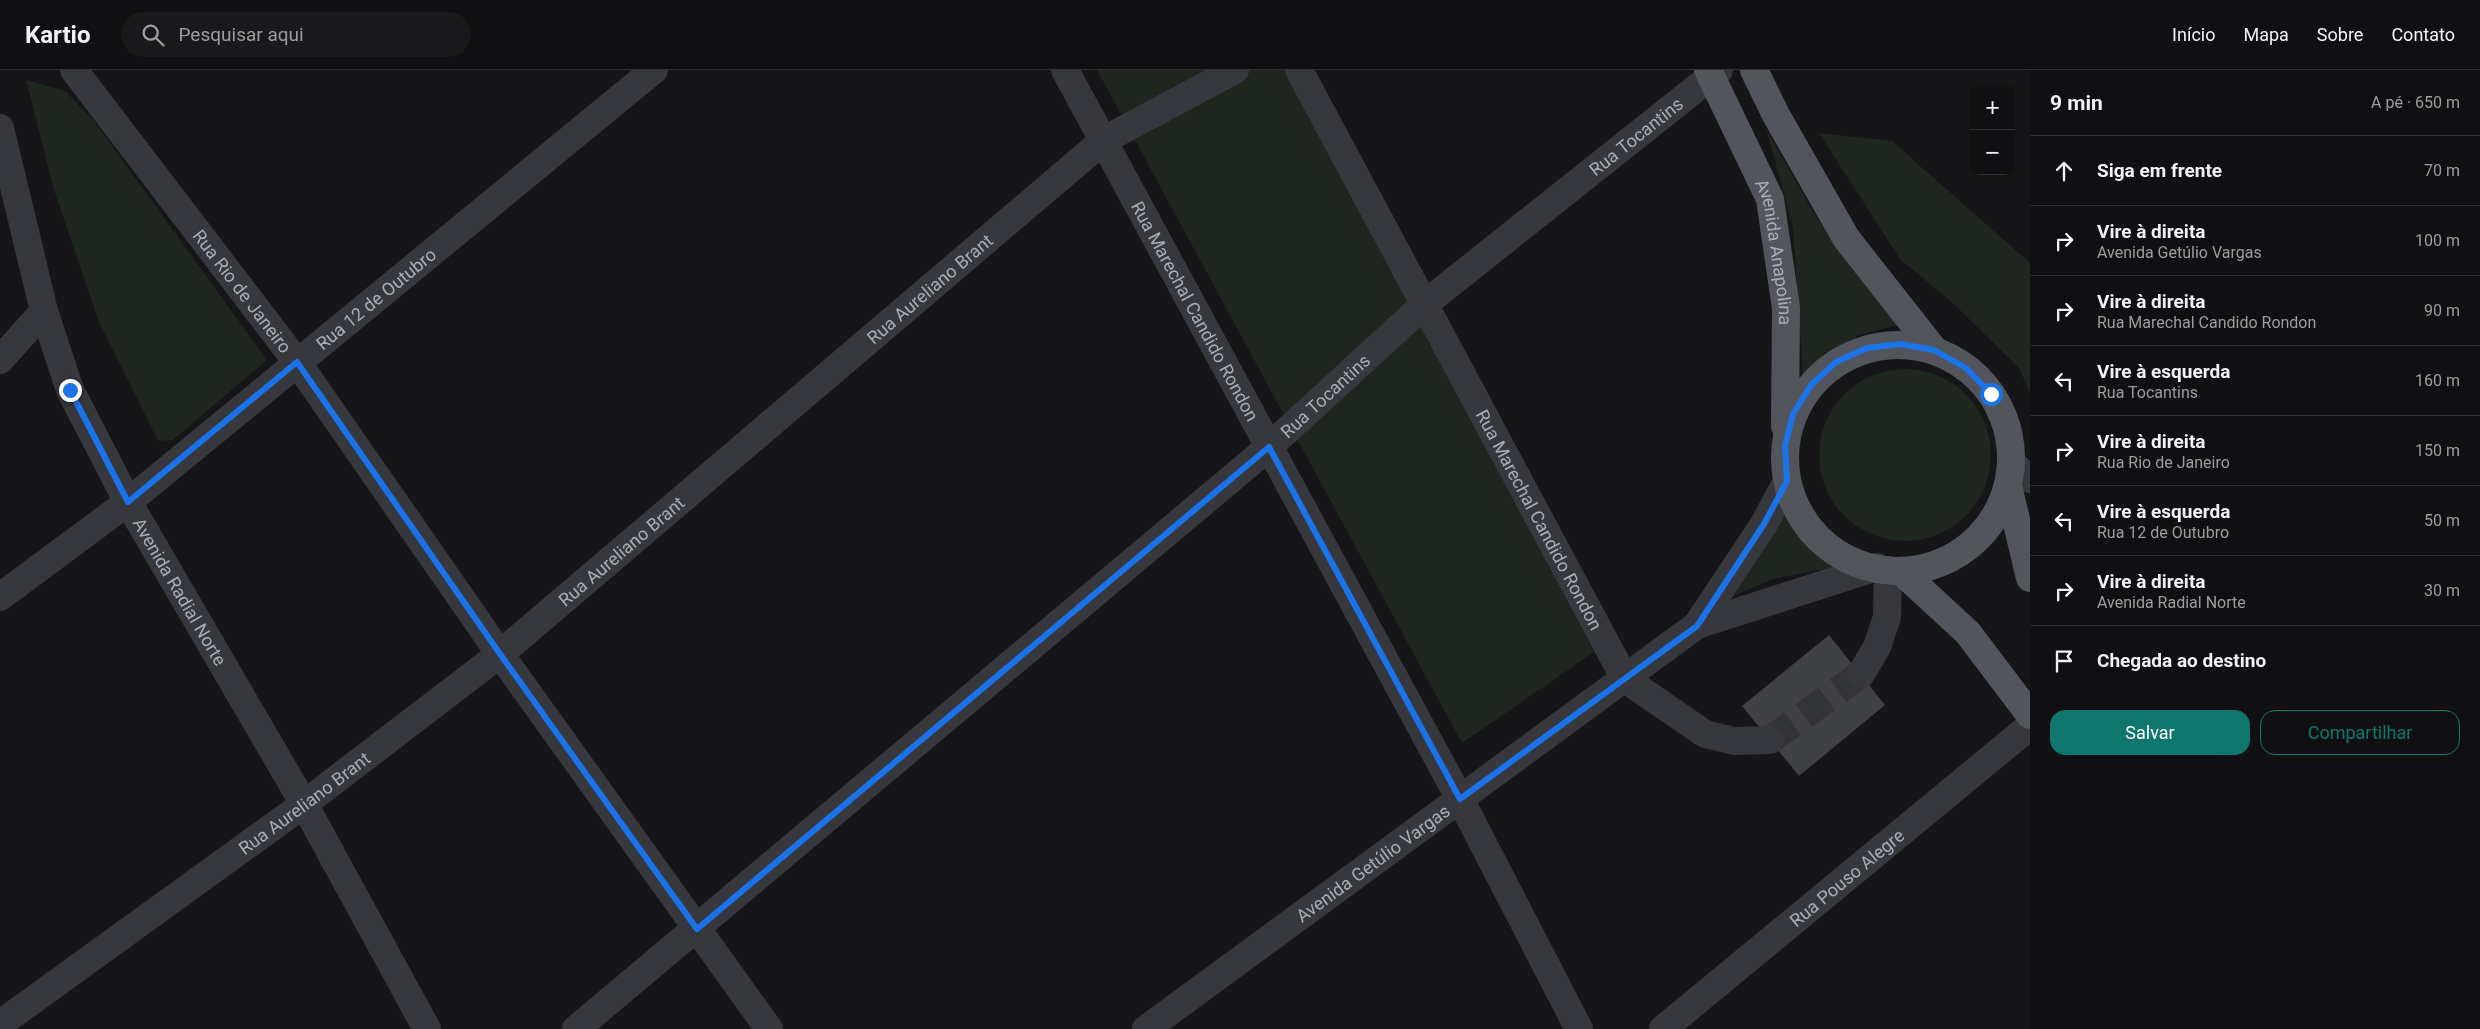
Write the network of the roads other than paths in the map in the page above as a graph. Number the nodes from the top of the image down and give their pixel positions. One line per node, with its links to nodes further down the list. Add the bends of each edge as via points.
1 (74, 70): 14 (street, Rua Rio de Janeiro)
2 (654, 70): 14 (street, Rua 12 de Outubro)
3 (1065, 70): 9 (street, Rua Marechal Candido Rondon)
4 (1234, 70): 9 (street, Rua Aureliano Brant)
5 (1299, 70): 10 (street, Rua Marechal Candido Rondon)
6 (1754, 70): 12 (main road, via 1846,238)
7 (1713, 72): 10 (street, Rua Tocantins); 15 (main road, Avenida Anapolina, via 1770,200 1786,308)
8 (0, 128): 11 (street, Avenida Radial Norte)
9 (1104, 140): 16 (street, Rua Marechal Candido Rondon); 24 (street, Rua Aureliano Brant)
10 (1426, 303): 16 (street, Rua Tocantins); 26 (street, Rua Marechal Candido Rondon)
11 (44, 311): 13 (street); 19 (street, Avenida Radial Norte, via 70,390)
12 (1934, 350): 15 (main road, via 1900,344 1867,348 1836,362 1811,385 1793,414); 17 (main road, via 1966,368 1991,394 2007,428)
13 (0, 360)
14 (297, 362): 19 (street, Rua 12 de Outubro); 24 (street, Rua Rio de Janeiro)
15 (1785, 446): 18 (main road)
16 (1269, 447): 30 (street, Rua Marechal Candido Rondon); 32 (street, Rua Tocantins)
17 (2016, 477): 20 (main road, via 1995,517 1974,543 1931,566); 21 (main road)
18 (1787, 481): 20 (main road, via 1799,514 1820,541 1849,561); 23 (street, Avenida Getúlio Vargas, via 1764,524)
19 (128, 502): 22 (street, Rua 12 de Outubro); 31 (street, Avenida Radial Norte)
20 (1889, 570): 23 (street, Avenida Getúlio Vargas); 25 (street, via 1887,617 1877,647); 27 (main road, via 1968,633)
21 (2030, 578)
22 (0, 597)
23 (1697, 626): 26 (street, Avenida Getúlio Vargas)
24 (500, 654): 31 (street, Rua Aureliano Brant); 32 (street, Rua Rio de Janeiro)
25 (1861, 674)
26 (1625, 679): 29 (street, via 1704,734 1734,741); 30 (street, Avenida Getúlio Vargas)
27 (2030, 715)
28 (2030, 726): 39 (street, Rua Pouso Alegre)
29 (1770, 740)
30 (1460, 799): 37 (street, Avenida Getúlio Vargas); 38 (street, Rua Marechal Candido Rondon)
31 (304, 804): 33 (street, Rua Aureliano Brant); 34 (street, Avenida Radial Norte)
32 (697, 929): 35 (street, Rua Tocantins); 36 (street, Rua Rio de Janeiro)
33 (0, 1024)
34 (427, 1029)
35 (576, 1029)
36 (769, 1029)
37 (1146, 1029)
38 (1579, 1029)
39 (1663, 1029)

